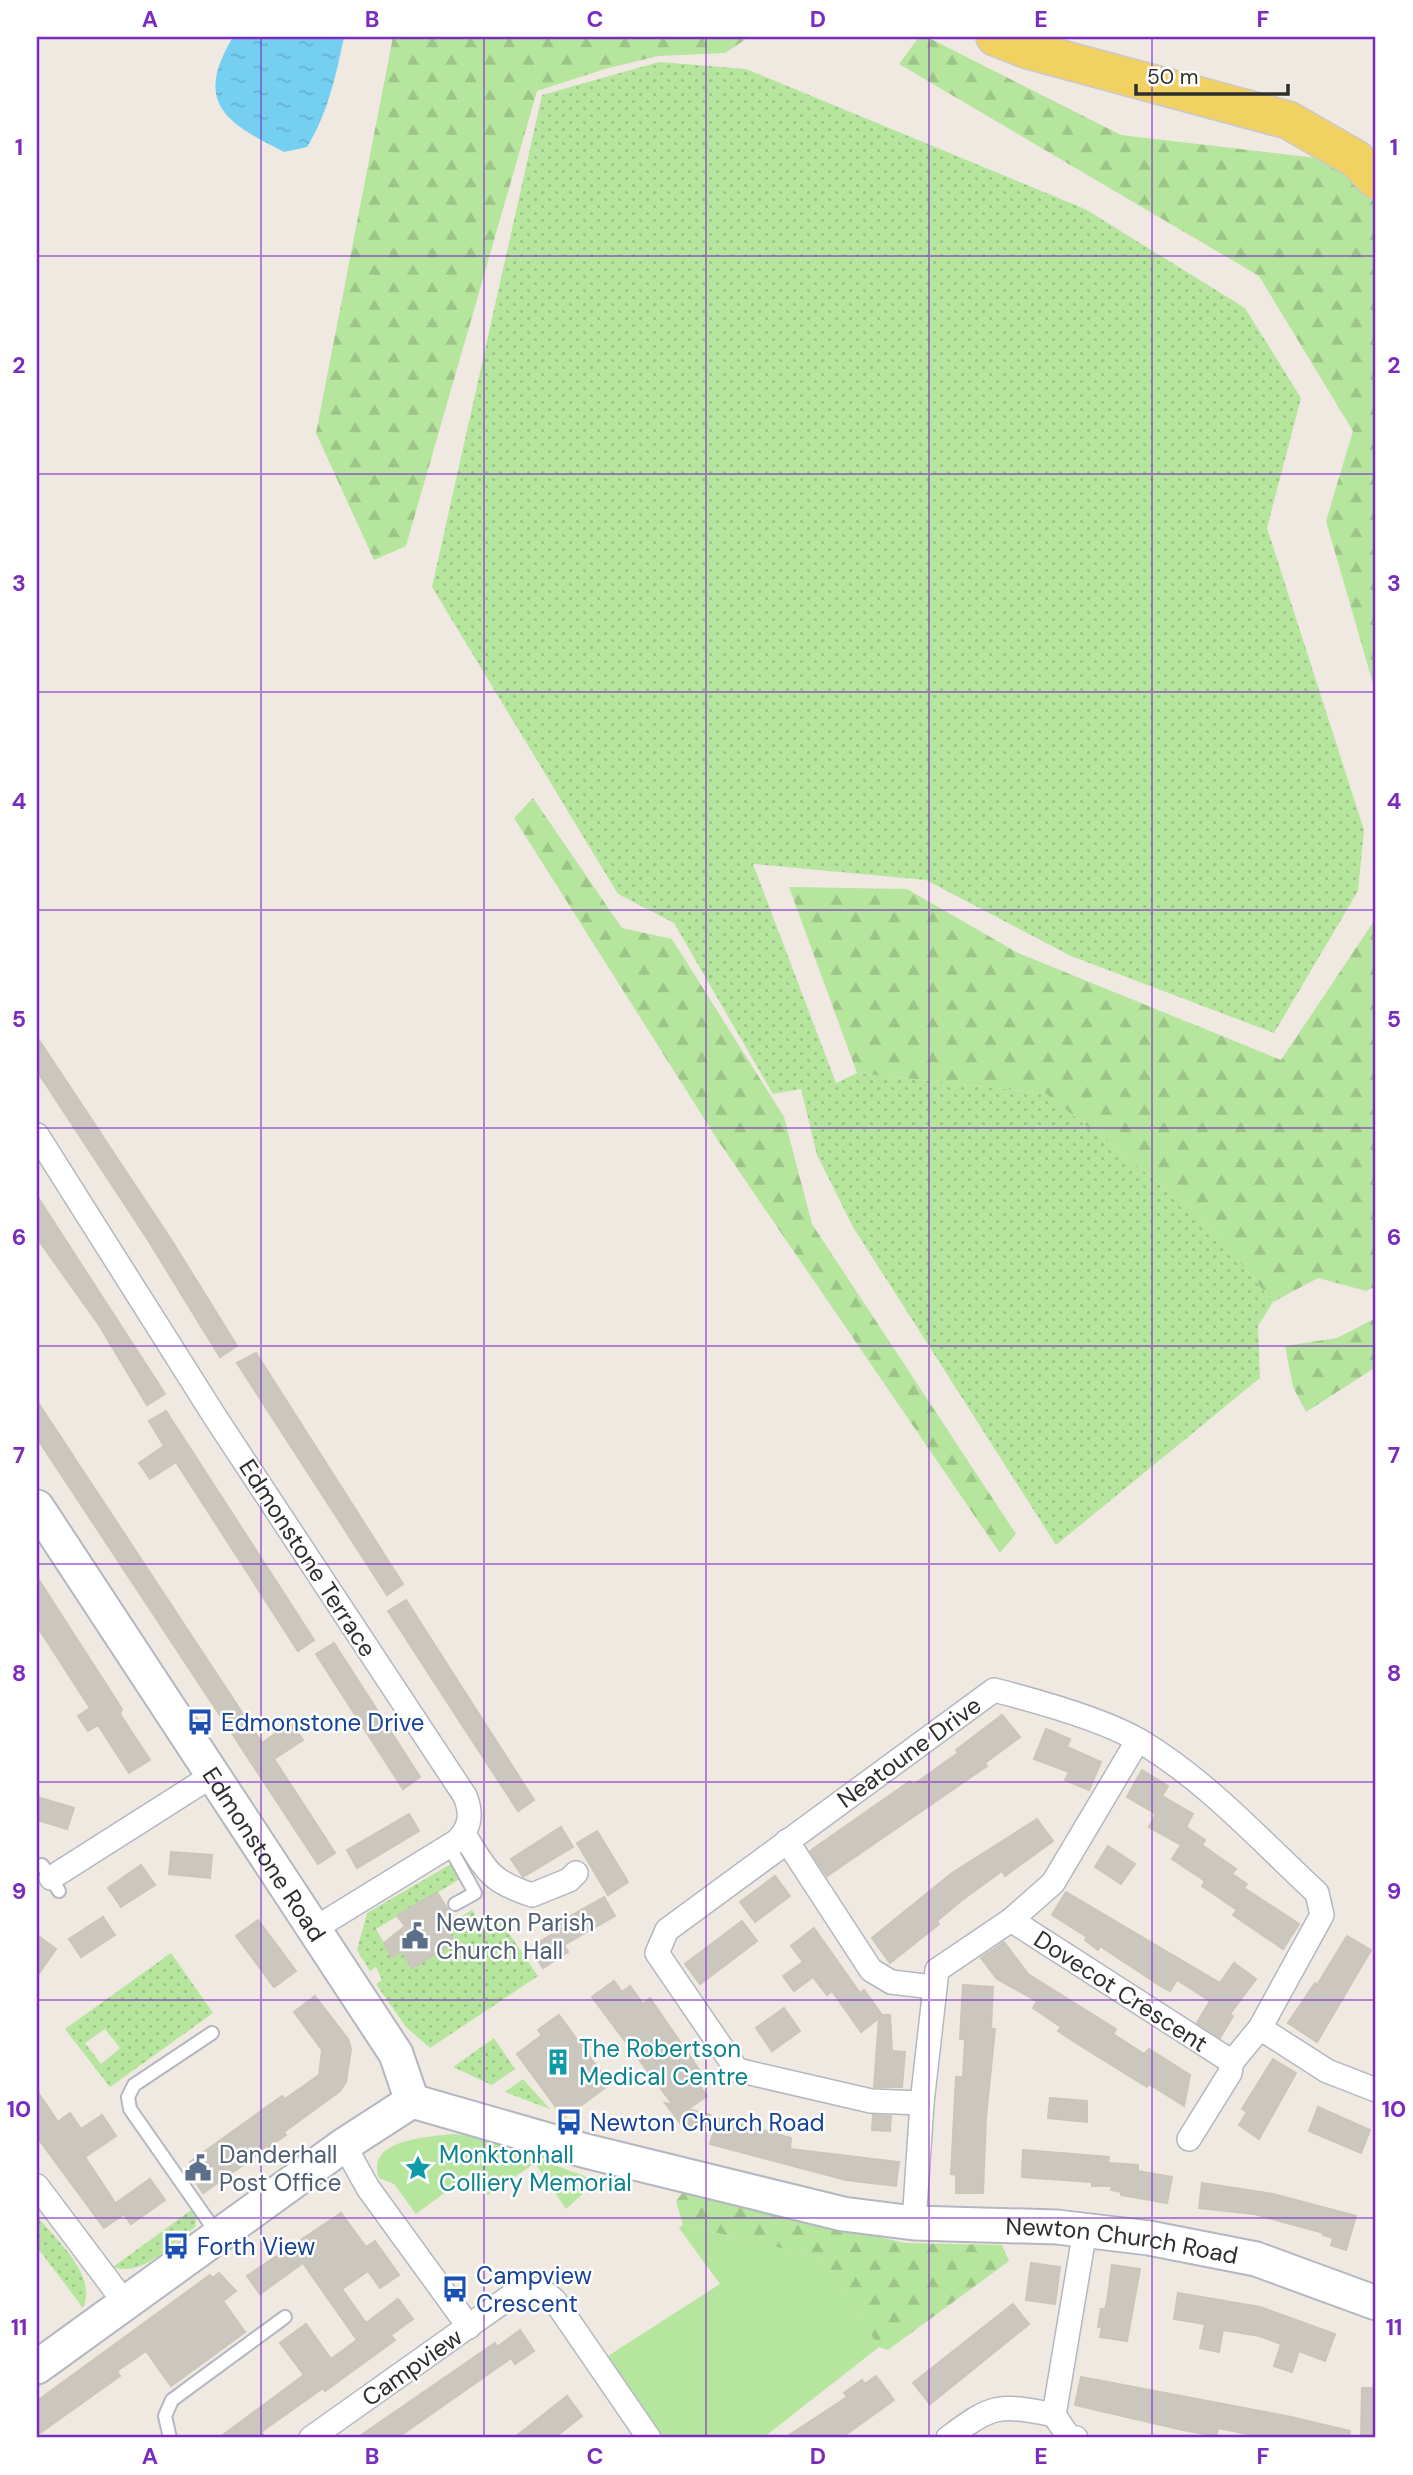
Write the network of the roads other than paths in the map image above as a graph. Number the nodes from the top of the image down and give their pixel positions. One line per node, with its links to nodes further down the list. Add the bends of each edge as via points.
1 (995, 37): 2 (main road, via 1028,50 1288,120 1356,159)
2 (1376, 180)
3 (37, 1136): 7 (street, Edmonstone Terrace, via 465,1796 470,1816)
4 (37, 1507): 6 (street, Edmonstone Road)
5 (1138, 1740): 8 (street, Neatoune Drive, via 1041,1702 994,1690); 12 (street, via 1053,1882); 15 (street, Dovecot Crescent, via 1205,1786 1317,1894 1322,1914)
6 (213, 1775): 10 (street); 13 (street, Edmonstone Road)
7 (456, 1840): 9 (street, via 487,1873 531,1895); 11 (lane, via 475,1893); 13 (street)
8 (787, 1841): 14 (street, via 872,1970 891,1982); 20 (street, via 667,1930 657,1952 737,2070 872,2101)
9 (576, 1873)
10 (51, 1878)
11 (455, 1904)
12 (1011, 1920): 14 (street, via 937,1970); 17 (street, Dovecot Crescent)
13 (314, 1929): 19 (street, Edmonstone Road, via 396,2054)
14 (933, 1987): 20 (street)
15 (1260, 2028): 17 (street, Dovecot Crescent); 18 (street, via 1327,2071)
16 (212, 2033): 26 (lane, via 134,2085 128,2097 130,2109)
17 (1232, 2062): 21 (street, Dovecot Crescent, via 1230,2073)
18 (1376, 2091)
19 (412, 2101): 22 (street); 24 (street, Newton Church Road, via 586,2151 843,2214)
20 (922, 2103): 24 (street)
21 (1189, 2139)
22 (344, 2145): 26 (street); 30 (street, Campview, via 368,2189)
23 (37, 2186): 27 (street)
24 (914, 2223): 25 (street, Newton Church Road)
25 (1085, 2230): 28 (street, Newton Church Road, via 1256,2259); 32 (street)
26 (218, 2235): 27 (street)
27 (125, 2303): 31 (street)
28 (1376, 2303)
29 (285, 2316): 33 (lane, via 172,2399 165,2416)
30 (469, 2327): 34 (street, Campview); 35 (street, via 518,2291 546,2292)
31 (37, 2367)
32 (1054, 2415): 36 (street, via 1001,2407 981,2413); 37 (street, via 1069,2437)
33 (170, 2438)
34 (311, 2438)
35 (649, 2438)
36 (948, 2438)
37 (1076, 2438)

